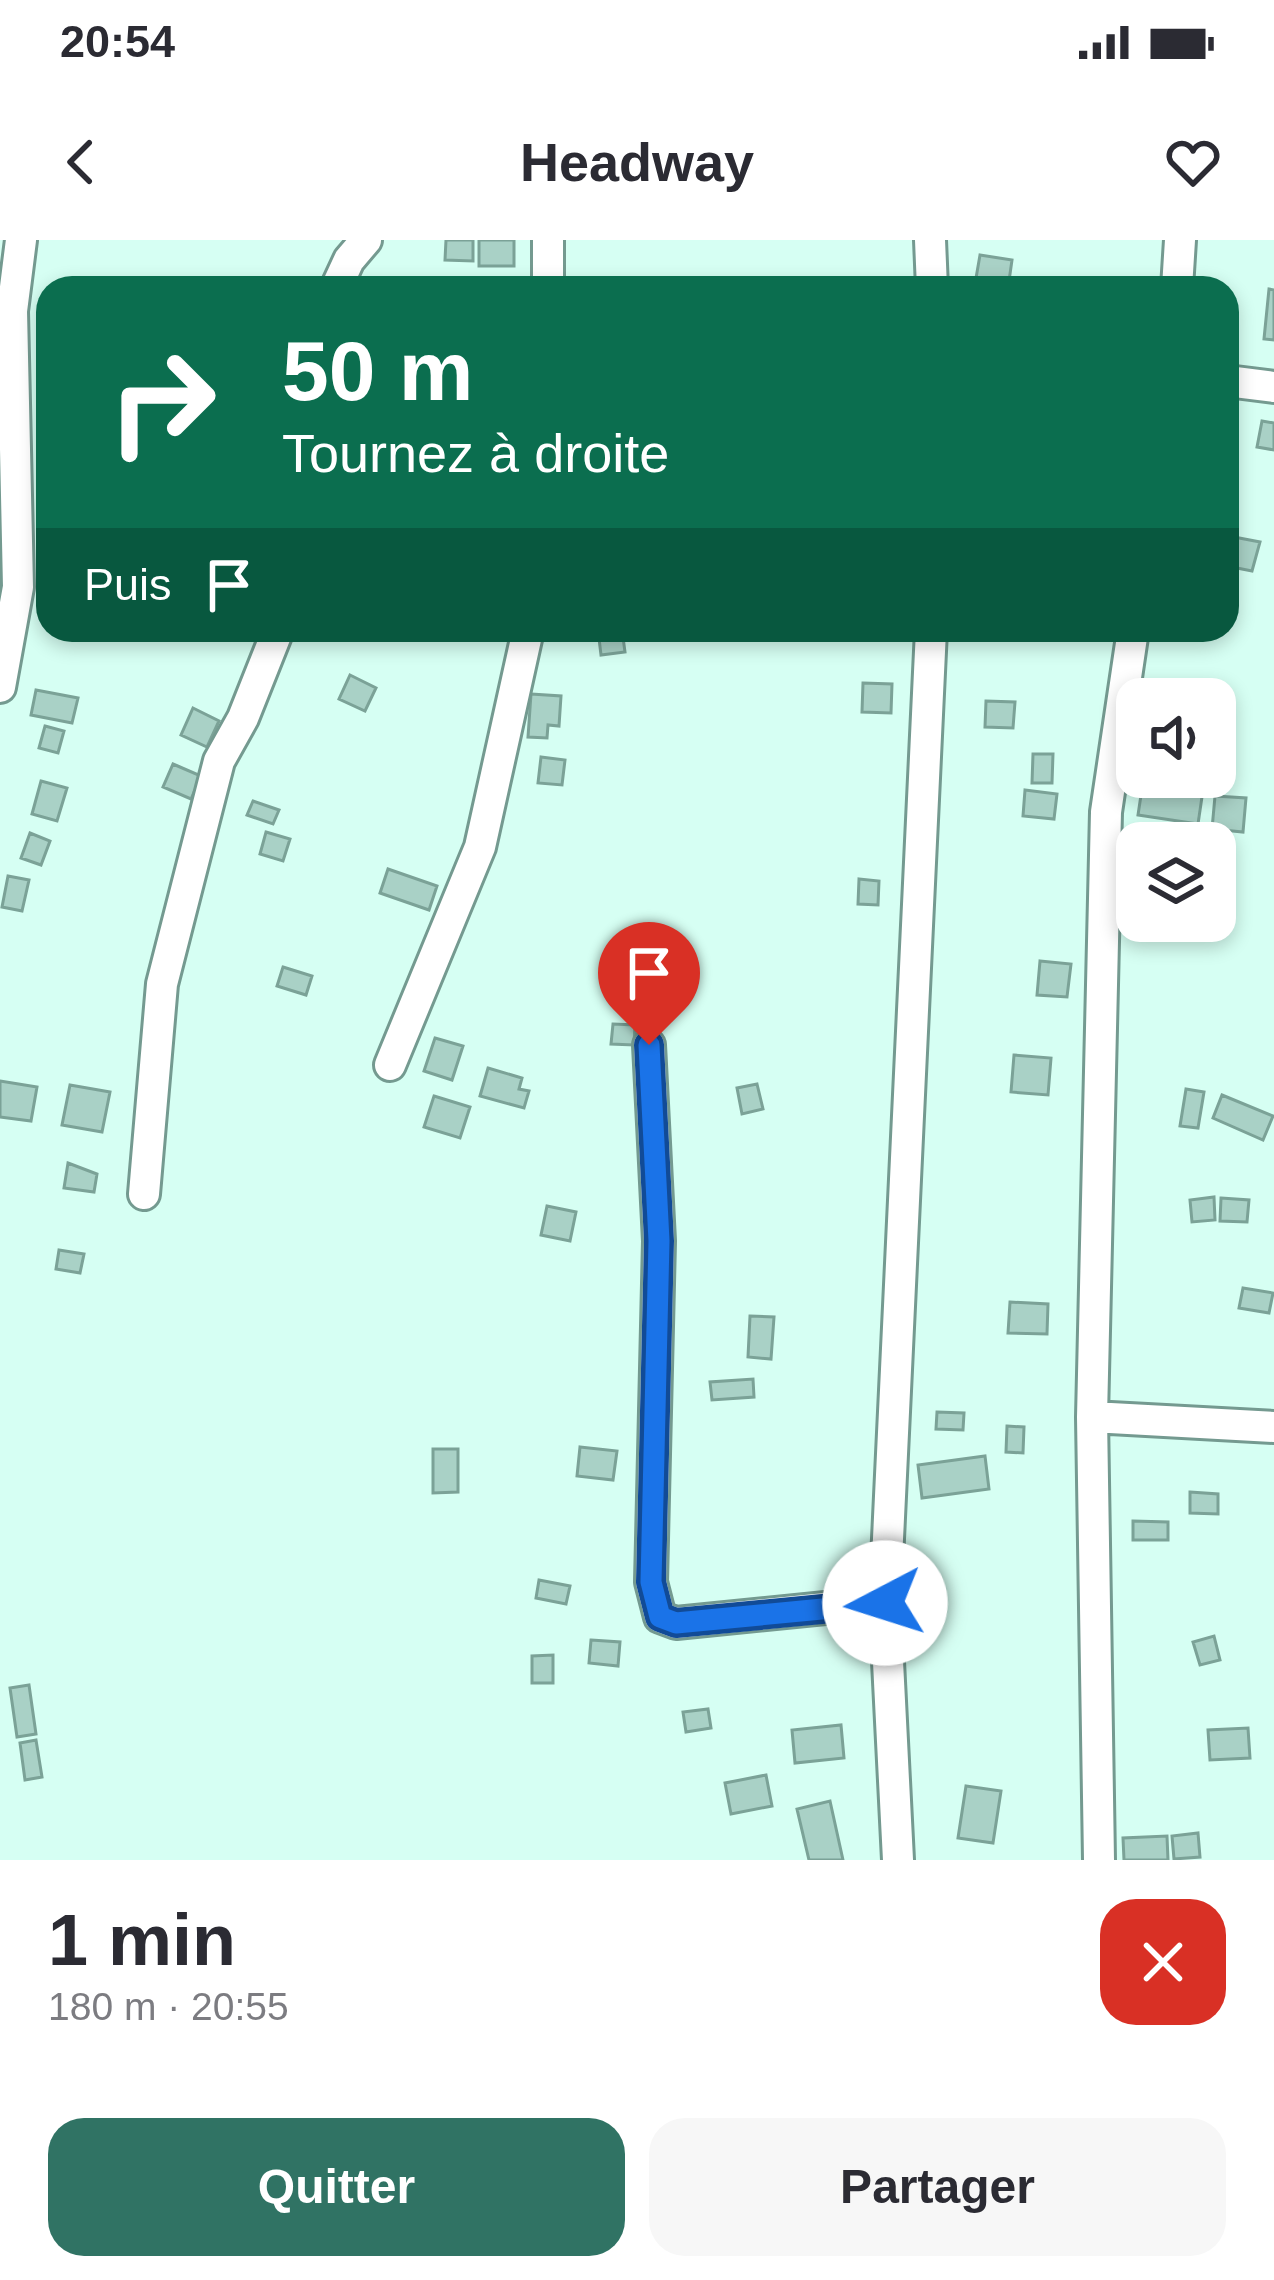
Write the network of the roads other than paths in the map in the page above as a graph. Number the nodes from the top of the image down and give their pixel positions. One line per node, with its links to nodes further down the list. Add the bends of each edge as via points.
1 (21, 240): 16 (street, via 12,311 18,586)
2 (366, 240): 6 (street)
3 (548, 240): 7 (street)
4 (930, 240): 8 (street)
5 (1180, 240): 9 (street)
6 (342, 276)
7 (548, 276)
8 (932, 276)
9 (1178, 276)
10 (1239, 383): 11 (street)
11 (1274, 387)
12 (273, 642): 19 (street, via 219,761 162,984)
13 (525, 642): 18 (street, via 479,847)
14 (930, 642): 22 (street)
15 (1131, 642): 20 (street, via 1106,812)
16 (0, 687)
17 (649, 1045): 22 (street, via 659,1241 651,1582 660,1617 676,1623)
18 (390, 1065)
19 (144, 1194)
20 (1092, 1417): 21 (street); 24 (street)
21 (1274, 1427)
22 (885, 1603): 23 (street)
23 (898, 1860)
24 (1099, 1860)

